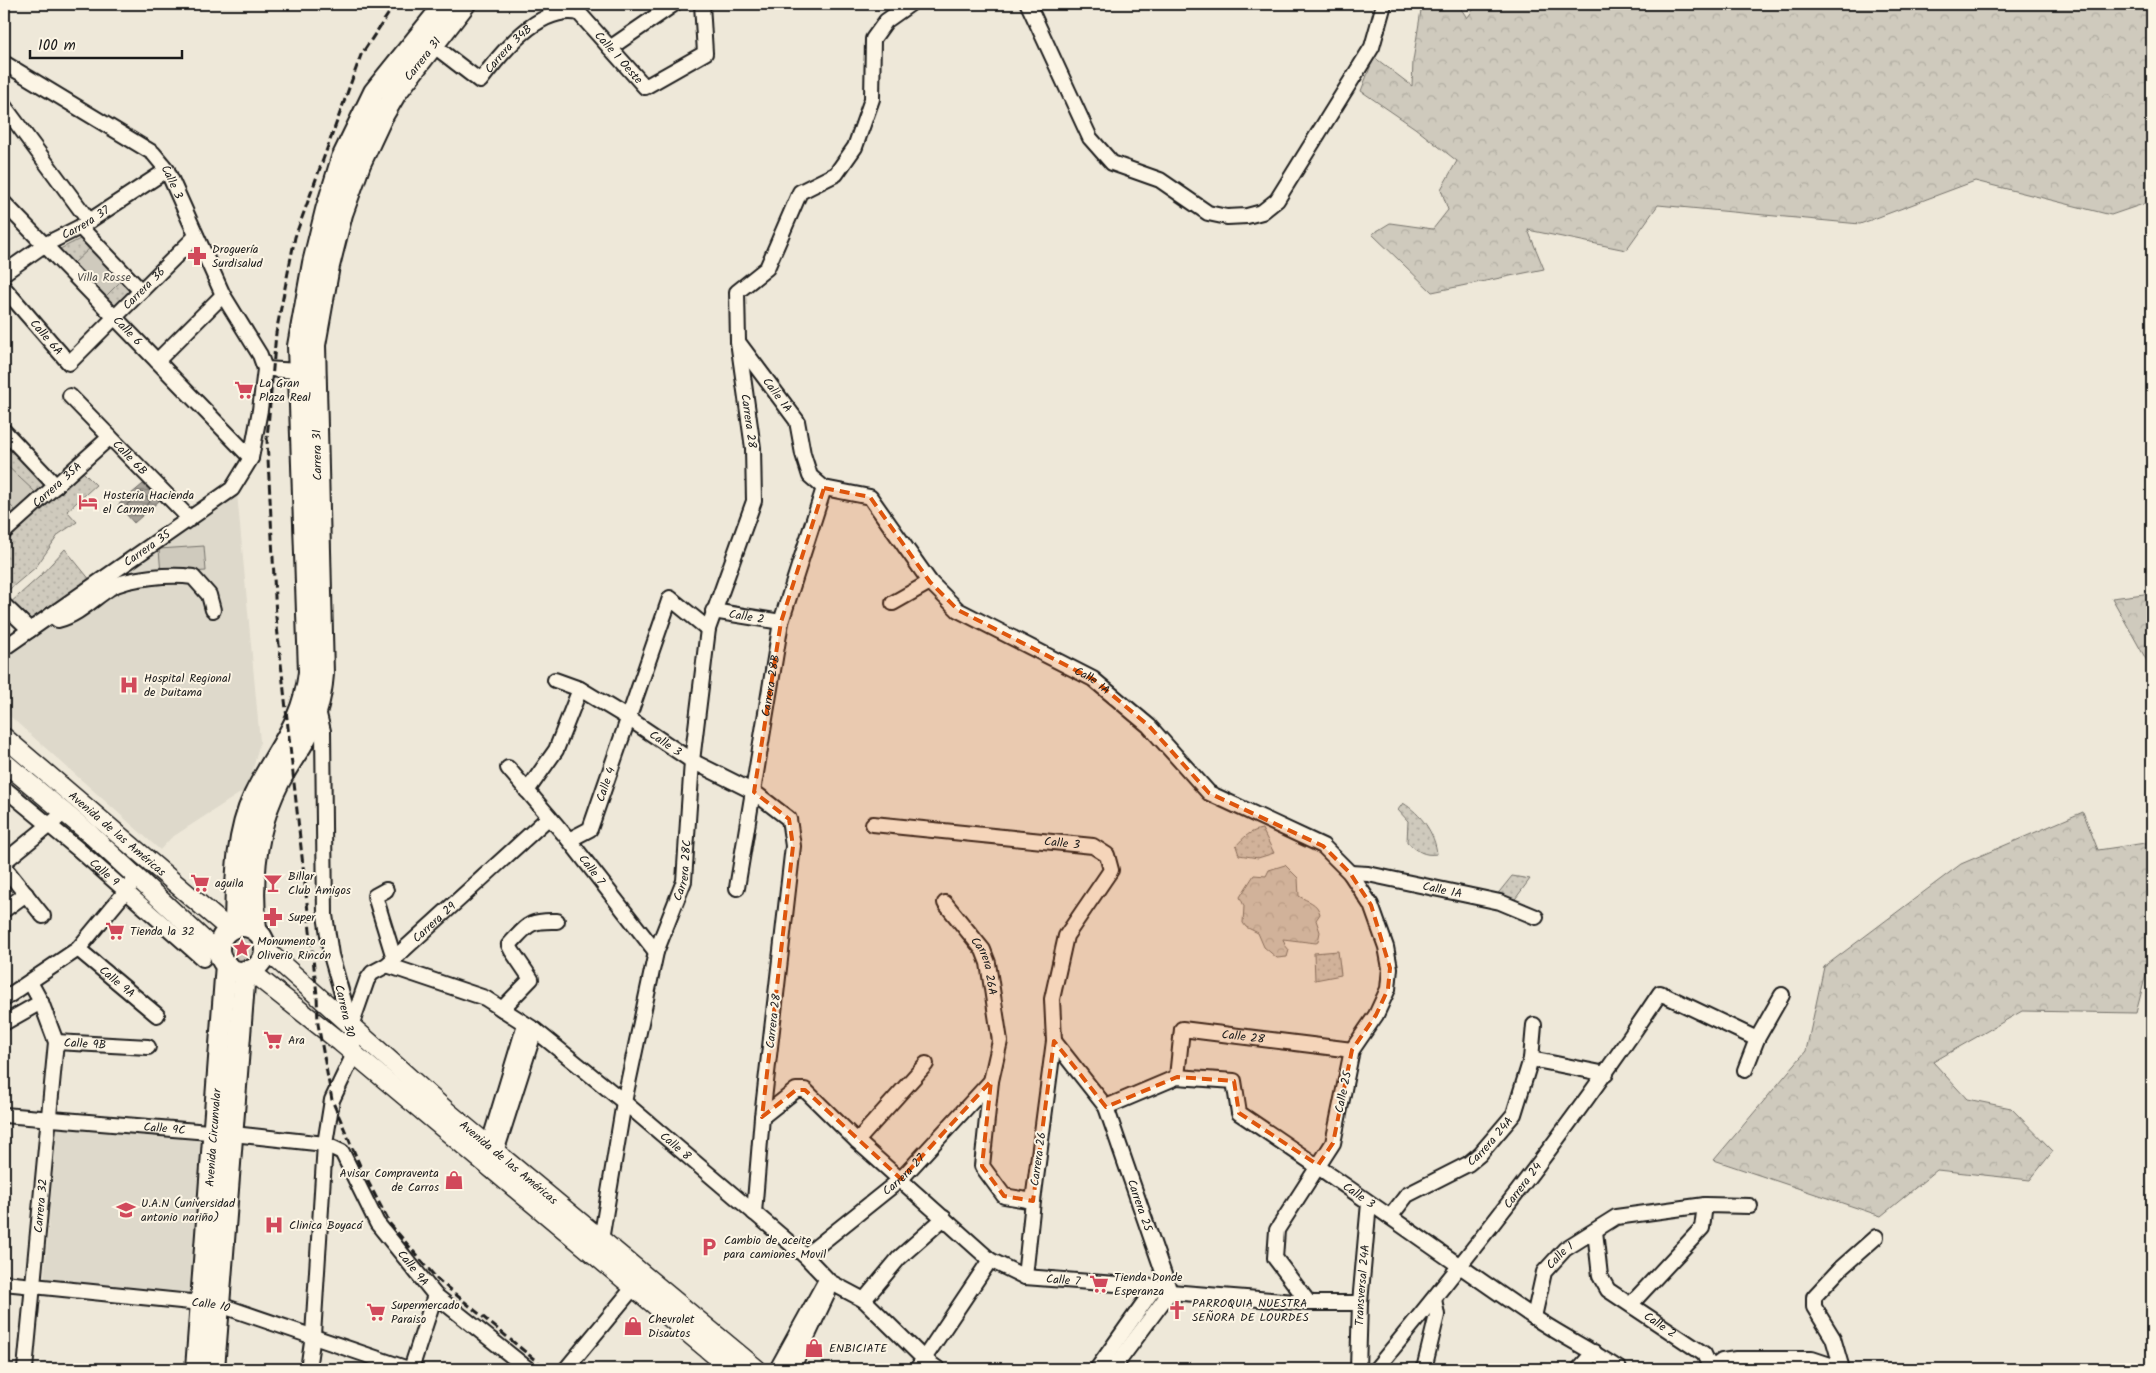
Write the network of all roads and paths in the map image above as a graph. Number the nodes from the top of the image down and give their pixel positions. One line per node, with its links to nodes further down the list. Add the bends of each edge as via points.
1 (445, 4): 27 (highway, Carrera 31, via 374,92 342,158 313,263 298,346)
2 (465, 4): 9 (highway, Carrera 31)
3 (674, 4): 10 (street)
4 (702, 4): 10 (street, Calle 1 Oeste, via 705,53 645,87)
5 (910, 4): 23 (street, Carrera 28, via 886,21 873,39 872,98 854,147 836,174 800,192 767,268 737,292)
6 (1028, 4): 7 (street, via 1090,138 1112,163 1160,180 1208,213 1227,217 1262,212 1277,200 1372,47)
7 (1384, 4)
8 (569, 11): 9 (street, Carrera 34B, via 540,20 501,56 480,81); 10 (street, Calle 1 Oeste, via 579,13)
9 (433, 45): 29 (highway, Carrera 31, via 382,117 342,214 315,345)
10 (610, 48)
11 (4, 63): 13 (street, Calle 3, via 153,153)
12 (4, 106): 15 (street)
13 (167, 170): 15 (street, Carrera 37); 16 (street, Calle 3)
14 (4, 204): 17 (street, Calle 6)
15 (85, 224): 17 (street, Carrera 37); 20 (street)
16 (196, 236): 20 (street, Carrera 36); 21 (street, Calle 3)
17 (44, 245): 18 (street, Carrera 37); 22 (street, Calle 6)
18 (4, 273)
19 (4, 288): 25 (street, Calle 6A)
20 (141, 291): 22 (street, Carrera 36)
21 (223, 295): 24 (street); 26 (street, Calle 3, via 260,355)
22 (115, 318): 24 (street, Calle 6); 25 (street, Carrera 36)
23 (738, 341): 34 (street, Calle 1A, via 797,421 810,476); 35 (street, Carrera 28, via 753,448)
24 (157, 361): 32 (street, Calle 6)
25 (69, 363)
26 (265, 369): 27 (street); 32 (street, Carrera 35)
27 (299, 371): 29 (highway, via 305,377 310,396); 80 (highway, Carrera 31, via 307,687 296,723 253,797 242,831)
28 (70, 396): 31 (street, Calle 6B)
29 (316, 401): 50 (highway, Carrera 31, via 323,674)
30 (6, 437): 33 (street)
31 (110, 437): 33 (street, Carrera 35A); 36 (street, Calle 6B)
32 (251, 458): 36 (street, Carrera 35, via 232,488)
33 (56, 486): 37 (street, Carrera 35A)
34 (824, 488): 38 (street, Calle 1A, via 870,497); 44 (street, Carrera 28B)
35 (754, 501): 42 (street, Carrera 28C)
36 (190, 519): 43 (street, Carrera 35)
37 (4, 532)
38 (930, 582): 39 (street); 69 (street, Calle 1A, via 958,610 1093,679 1149,726 1209,793 1323,846)
39 (893, 603)
40 (4, 605): 46 (street)
41 (213, 610): 43 (street, via 209,595 194,577 184,576 128,580 112,587 68,618 58,620)
42 (713, 611): 44 (street, Calle 2); 45 (street, Carrera 28C)
43 (51, 615): 46 (street, Carrera 35)
44 (781, 622): 58 (street, Carrera 28B)
45 (708, 629): 51 (street, via 670,598); 53 (street, Carrera 28C)
46 (30, 630): 47 (street, Carrera 35)
47 (4, 648)
48 (555, 680): 49 (street, Calle 3)
49 (580, 689): 51 (street, Calle 3); 57 (street, via 556,750)
50 (318, 708): 81 (highway, Carrera 31, via 302,745 278,783 260,834 253,887); 96 (street, Carrera 30, via 323,731 327,932)
51 (628, 718): 53 (street, Calle 3); 65 (street, Calle 4, via 590,829)
52 (4, 737): 80 (main road, Avenida de las Américas)
53 (692, 761): 58 (street, Calle 3); 84 (street, Carrera 28C, via 684,881)
54 (6, 768): 59 (main road, Avenida de las Américas)
55 (508, 768): 57 (street, Calle 7)
56 (4, 788): 62 (street, Calle 9)
57 (527, 791): 60 (street, Calle 7)
58 (754, 792): 63 (street, Calle 3, via 789,819); 71 (street, Carrera 28B)
59 (65, 812): 62 (street); 64 (main road, Avenida de las Américas)
60 (549, 817): 65 (street, Calle 7); 86 (street, Carrera 29)
61 (873, 824): 100 (street, Calle 3, via 1092,846 1107,855 1111,870 1066,936 1052,1000)
62 (50, 826): 66 (street, Calle 9); 67 (street)
63 (792, 830): 115 (street, Carrera 28, via 791,865)
64 (89, 832): 66 (street); 70 (main road, Avenida de las Américas)
65 (569, 840): 84 (street, Calle 7)
66 (78, 849): 73 (street, Calle 9)
67 (4, 862)
68 (4, 867): 74 (street)
69 (1350, 873): 78 (street, Calle 1A, via 1500,902); 104 (street, Calle 25, via 1371,906 1390,968 1388,989 1376,1015)
70 (138, 877): 73 (street); 85 (main road, Avenida de las Américas)
71 (737, 888)
72 (386, 890): 86 (street, via 375,896)
73 (125, 891): 82 (street); 85 (street, Calle 9)
74 (26, 894): 76 (street); 77 (street)
75 (945, 903): 99 (street, Carrera 26A, via 983,950 988,963)
76 (4, 910)
77 (43, 916)
78 (1536, 917)
79 (557, 921): 92 (street, via 538,920 529,924 509,945 531,979)
80 (232, 928): 81 (highway, via 244,926); 85 (highway, via 221,942)
81 (256, 930): 83 (highway, via 263,938)
82 (78, 949): 88 (street); 93 (street, Calle 9A)
83 (265, 949): 87 (highway, via 260,962); 96 (main road, Avenida de las Américas)
84 (656, 952): 112 (street, Carrera 28C)
85 (216, 959): 87 (highway, via 234,970); 117 (highway, Avenida Circunvalar)
86 (390, 961): 92 (street, Calle 8, via 485,998); 96 (street, Carrera 29, via 367,980)
87 (247, 971): 102 (main road, Avenida de las Américas); 117 (highway, Avenida Circunvalar)
88 (30, 982): 90 (street); 91 (street, Calle 9B)
89 (1782, 995): 98 (street)
90 (4, 999)
91 (42, 1002): 94 (street); 101 (street, Calle 9B)
92 (502, 1009): 97 (street, Calle 8)
93 (157, 1015)
94 (4, 1023)
95 (1534, 1025): 106 (street, Carrera 24A)
96 (351, 1026): 102 (street, Carrera 29); 105 (street, Carrera 30); 120 (main road, Avenida de las Américas)
97 (530, 1027): 112 (street, Calle 8); 120 (street)
98 (1756, 1039): 108 (street); 109 (street, Carrera 24, via 1660,993)
99 (1000, 1041): 111 (street, Carrera 27)
100 (1054, 1041): 113 (street, Carrera 25); 123 (street, Carrera 26)
101 (56, 1042): 103 (street, Calle 9B); 116 (street, Carrera 32)
102 (340, 1042): 105 (main road, Avenida de las Américas)
103 (148, 1047)
104 (1352, 1050): 110 (street, Calle 28, via 1182,1029); 121 (street, Calle 25, via 1333,1143)
105 (354, 1054): 119 (street, Carrera 30, via 332,1100); 120 (main road, Avenida de las Américas)
106 (1531, 1059): 109 (street); 128 (street, Carrera 24A, via 1514,1114 1480,1154 1468,1164 1407,1195)
107 (926, 1064): 118 (street)
108 (1746, 1070)
109 (1606, 1074): 136 (street, Carrera 24)
110 (1177, 1077): 113 (street, Calle 3); 121 (street, Calle 3, via 1234,1081 1239,1113)
111 (991, 1081): 122 (street, Carrera 27); 123 (street, Carrera 27, via 982,1166 1004,1196)
112 (624, 1102): 127 (street, Calle 8); 133 (street, Carrera 28C)
113 (1106, 1106): 143 (street, Carrera 25)
114 (4, 1115): 116 (street, Calle 9C)
115 (762, 1117): 118 (street, Calle 7, via 796,1090 805,1090); 127 (street, Carrera 28)
116 (48, 1118): 117 (street, Calle 9C); 140 (street, Carrera 32)
117 (223, 1133): 119 (street, Calle 9C); 149 (highway, Avenida Circunvalar)
118 (853, 1137): 122 (street, Calle 7)
119 (325, 1144): 144 (street, Calle 9A, via 342,1152 377,1223); 152 (street, Carrera 30)
120 (493, 1155): 131 (main road, Avenida de las Américas)
121 (1318, 1165): 124 (street, Calle 3); 147 (street, Calle 25, via 1277,1230 1275,1258)
122 (901, 1179): 129 (street, Calle 7); 134 (street, Carrera 27)
123 (1032, 1201): 137 (street, Carrera 26)
124 (1368, 1203): 128 (street, Calle 3); 148 (street, Transversal 24A)
125 (1705, 1205): 126 (street); 130 (street, Calle 1, via 1616,1217); 150 (street, via 1702,1228)
126 (1750, 1206)
127 (754, 1213): 134 (street, Calle 8)
128 (1390, 1217): 136 (street, Calle 3)
129 (944, 1218): 135 (street, Calle 7); 146 (street, via 899,1258)
130 (1595, 1230): 150 (street, Calle 2, via 1600,1276 1608,1290); 151 (street, Calle 1, via 1565,1249 1544,1272)
131 (579, 1232): 133 (main road, Avenida de las Américas); 142 (main road, Avenida de las Américas)
132 (1876, 1237): 174 (street, via 1814,1297 1814,1307 1834,1338)
133 (601, 1240): 163 (main road, Avenida de las Américas)
134 (805, 1256): 138 (street, Calle 8)
135 (990, 1260): 137 (street, Calle 7); 154 (street)
136 (1460, 1265): 145 (street, Carrera 24); 151 (street, Calle 3)
137 (1025, 1277): 141 (street, Calle 7)
138 (829, 1282): 146 (street, Calle 8); 164 (street); 165 (street)
139 (4, 1283): 140 (street, Calle 10)
140 (34, 1285): 149 (street, Calle 10); 155 (street, Carrera 32)
141 (1155, 1287): 143 (street, Calle 7); 167 (street)
142 (632, 1288): 161 (street); 162 (main road, Avenida de las Américas)
143 (1170, 1292): 147 (street, Calle 7); 168 (street)
144 (435, 1295): 159 (street); 160 (street, Calle 9A)
145 (1434, 1299): 170 (street, Carrera 24); 171 (street, via 1437,1315)
146 (864, 1300): 154 (street, Calle 8)
147 (1309, 1303): 148 (street, Calle 7)
148 (1360, 1303): 169 (street, Transversal 24A)
149 (211, 1304): 152 (street, Calle 10); 156 (highway, Avenida Circunvalar); 157 (highway, Avenida Circunvalar)
150 (1631, 1304): 174 (street, Calle 2, via 1704,1354 1711,1369 1722,1361 1736,1359 1812,1359)
151 (1534, 1317): 153 (street, Calle 3)
152 (313, 1335): 158 (street, Carrera 30); 159 (street, Calle 10)
153 (1594, 1352): 172 (street); 173 (street, Calle 3)
154 (920, 1364): 166 (street, Calle 8)
155 (25, 1369)
156 (196, 1369)
157 (214, 1369)
158 (308, 1369)
159 (409, 1369)
160 (528, 1369)
161 (566, 1369)
162 (730, 1369)
163 (757, 1369)
164 (777, 1369)
165 (792, 1369)
166 (938, 1369)
167 (1097, 1369)
168 (1113, 1369)
169 (1358, 1369)
170 (1376, 1369)
171 (1424, 1369)
172 (1579, 1369)
173 (1620, 1369)
174 (1842, 1369)

